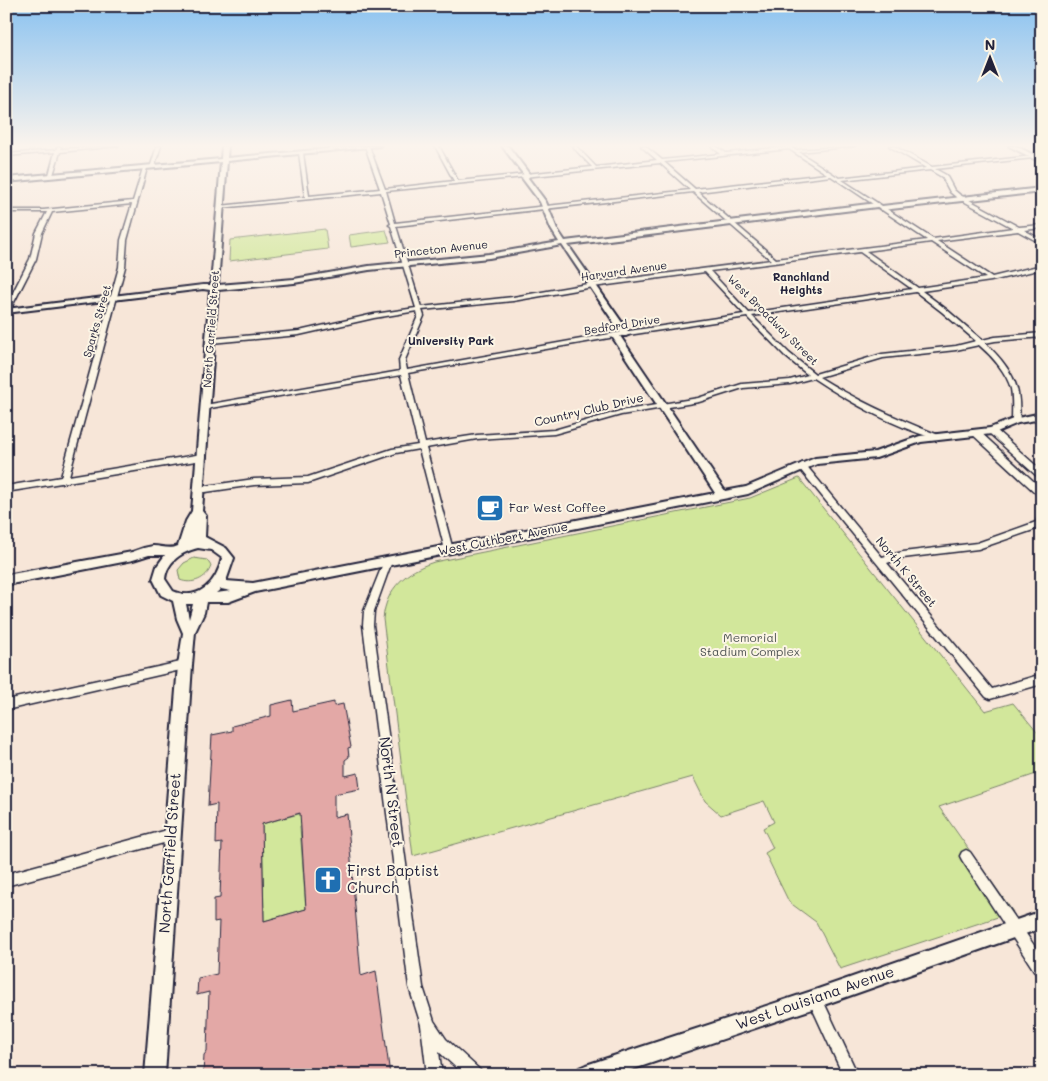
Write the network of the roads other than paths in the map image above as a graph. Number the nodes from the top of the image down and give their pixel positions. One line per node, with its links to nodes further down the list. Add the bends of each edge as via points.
1 (137, 196): 12 (street, Sparks Street)
2 (221, 196): 14 (street, North Garfield Street)
3 (322, 196): 10 (street)
4 (384, 196): 19 (street)
5 (538, 196): 15 (street)
6 (637, 196): 15 (street)
7 (701, 196): 18 (street)
8 (865, 196): 13 (street)
9 (978, 196): 11 (street, Princeton Avenue)
10 (307, 198): 14 (street)
11 (962, 198): 13 (street, Princeton Avenue); 21 (street)
12 (135, 202): 16 (street); 34 (street, Sparks Street)
13 (880, 206): 18 (street, Princeton Avenue); 22 (street)
14 (220, 207): 32 (street, North Garfield Street)
15 (545, 207): 19 (street); 24 (street)
16 (50, 210): 17 (street); 36 (street, via 38,233 33,259)
17 (6, 211)
18 (731, 222): 24 (street, Princeton Avenue); 26 (street)
19 (392, 225): 27 (street)
20 (1042, 226): 21 (street, Harvard Avenue)
21 (1016, 228): 22 (street, Harvard Avenue); 23 (street)
22 (931, 240): 25 (street, Harvard Avenue); 30 (street)
23 (1042, 242)
24 (564, 243): 27 (street, Princeton Avenue, via 488,256); 31 (street)
25 (860, 249): 26 (street, Harvard Avenue); 33 (street)
26 (775, 261): 29 (street, Harvard Avenue)
27 (406, 264): 32 (street, Princeton Avenue, via 291,282); 35 (street)
28 (1042, 267): 30 (street, Bedford Drive)
29 (706, 270): 31 (street, Harvard Avenue); 37 (street, West Broadway Street)
30 (992, 279): 33 (street, Bedford Drive)
31 (593, 285): 35 (street, Harvard Avenue, via 513,299); 38 (street)
32 (214, 288): 34 (street, Princeton Avenue); 41 (street, North Garfield Street)
33 (914, 290): 37 (street, Bedford Drive); 42 (street)
34 (113, 298): 36 (street, Princeton Avenue); 58 (street, Sparks Street)
35 (419, 309): 41 (street, Harvard Avenue, via 305,332); 43 (street, via 419,322 402,360)
36 (6, 312)
37 (750, 315): 38 (street, Bedford Drive); 44 (street, West Broadway Street, via 784,351)
38 (626, 334): 39 (street, Bedford Drive)
39 (615, 335): 43 (street, Bedford Drive, via 488,356); 45 (street)
40 (1042, 335): 42 (street, Country Club Drive)
41 (210, 341): 46 (street, North Garfield Street)
42 (980, 342): 44 (street, Country Club Drive, via 956,348 882,356); 48 (street, via 1012,383)
43 (405, 374): 46 (street, Bedford Drive); 52 (street)
44 (814, 376): 45 (street, Country Club Drive, via 790,382 742,386 699,400); 51 (street, West Broadway Street, via 879,414)
45 (662, 406): 52 (street, Country Club Drive, via 620,413 554,432 477,437); 62 (street)
46 (205, 407): 53 (street, North Garfield Street)
47 (1042, 416): 48 (street, West Cuthbert Avenue)
48 (1016, 420): 49 (street, West Cuthbert Avenue)
49 (992, 430): 50 (street, West Cuthbert Avenue); 55 (street)
50 (975, 432): 51 (street, West Cuthbert Avenue); 56 (street)
51 (934, 436): 54 (street, West Cuthbert Avenue, via 876,455 815,461)
52 (422, 447): 60 (street, Country Club Drive, via 368,458 308,480 254,482); 67 (street)
53 (202, 458): 58 (street); 60 (street, North Garfield Street)
54 (802, 466): 62 (street, West Cuthbert Avenue, via 748,490); 71 (street, North K Street)
55 (1031, 466): 56 (street); 57 (street)
56 (1015, 469): 61 (street)
57 (1042, 476)
58 (64, 480): 59 (street)
59 (6, 489)
60 (199, 490): 63 (street, North Garfield Street)
61 (1042, 494)
62 (722, 495): 67 (street, West Cuthbert Avenue)
63 (197, 512): 66 (street, via 201,516 200,538); 68 (street, via 189,522 189,536)
64 (1041, 521): 65 (street); 71 (street, via 978,546 902,555)
65 (1042, 534)
66 (207, 544): 68 (street); 74 (street, via 224,551 228,558)
67 (449, 550): 70 (street, West Cuthbert Avenue)
68 (179, 551): 69 (street, via 149,550); 72 (street)
69 (133, 556): 72 (street, via 149,557); 73 (street)
70 (388, 561): 75 (street, West Cuthbert Avenue); 90 (street, North N Street, via 369,611 368,625 416,986)
71 (880, 561): 81 (street, North K Street)
72 (163, 565): 77 (street, via 159,579 166,592)
73 (6, 580)
74 (219, 584): 75 (street, West Cuthbert Avenue); 76 (street)
75 (253, 588): 76 (street, West Cuthbert Avenue, via 238,595 215,599)
76 (201, 597): 77 (street); 78 (street)
77 (178, 598): 78 (street, via 181,621)
78 (189, 632): 79 (street, North Garfield Street)
79 (185, 665): 82 (street); 83 (street, North Garfield Street)
80 (1042, 679): 81 (street)
81 (990, 694)
82 (6, 705)
83 (171, 835): 85 (street); 91 (street, North Garfield Street)
84 (966, 856): 87 (street)
85 (6, 880)
86 (1042, 919): 87 (street, West Louisiana Avenue)
87 (1014, 929): 88 (street); 89 (street, West Louisiana Avenue)
88 (1042, 970)
89 (815, 999): 94 (street, West Louisiana Avenue); 95 (street)
90 (428, 1025): 92 (street, North N Street); 93 (street, North N Street, via 441,1044)
91 (154, 1075)
92 (434, 1075)
93 (475, 1075)
94 (586, 1075)
95 (851, 1075)

